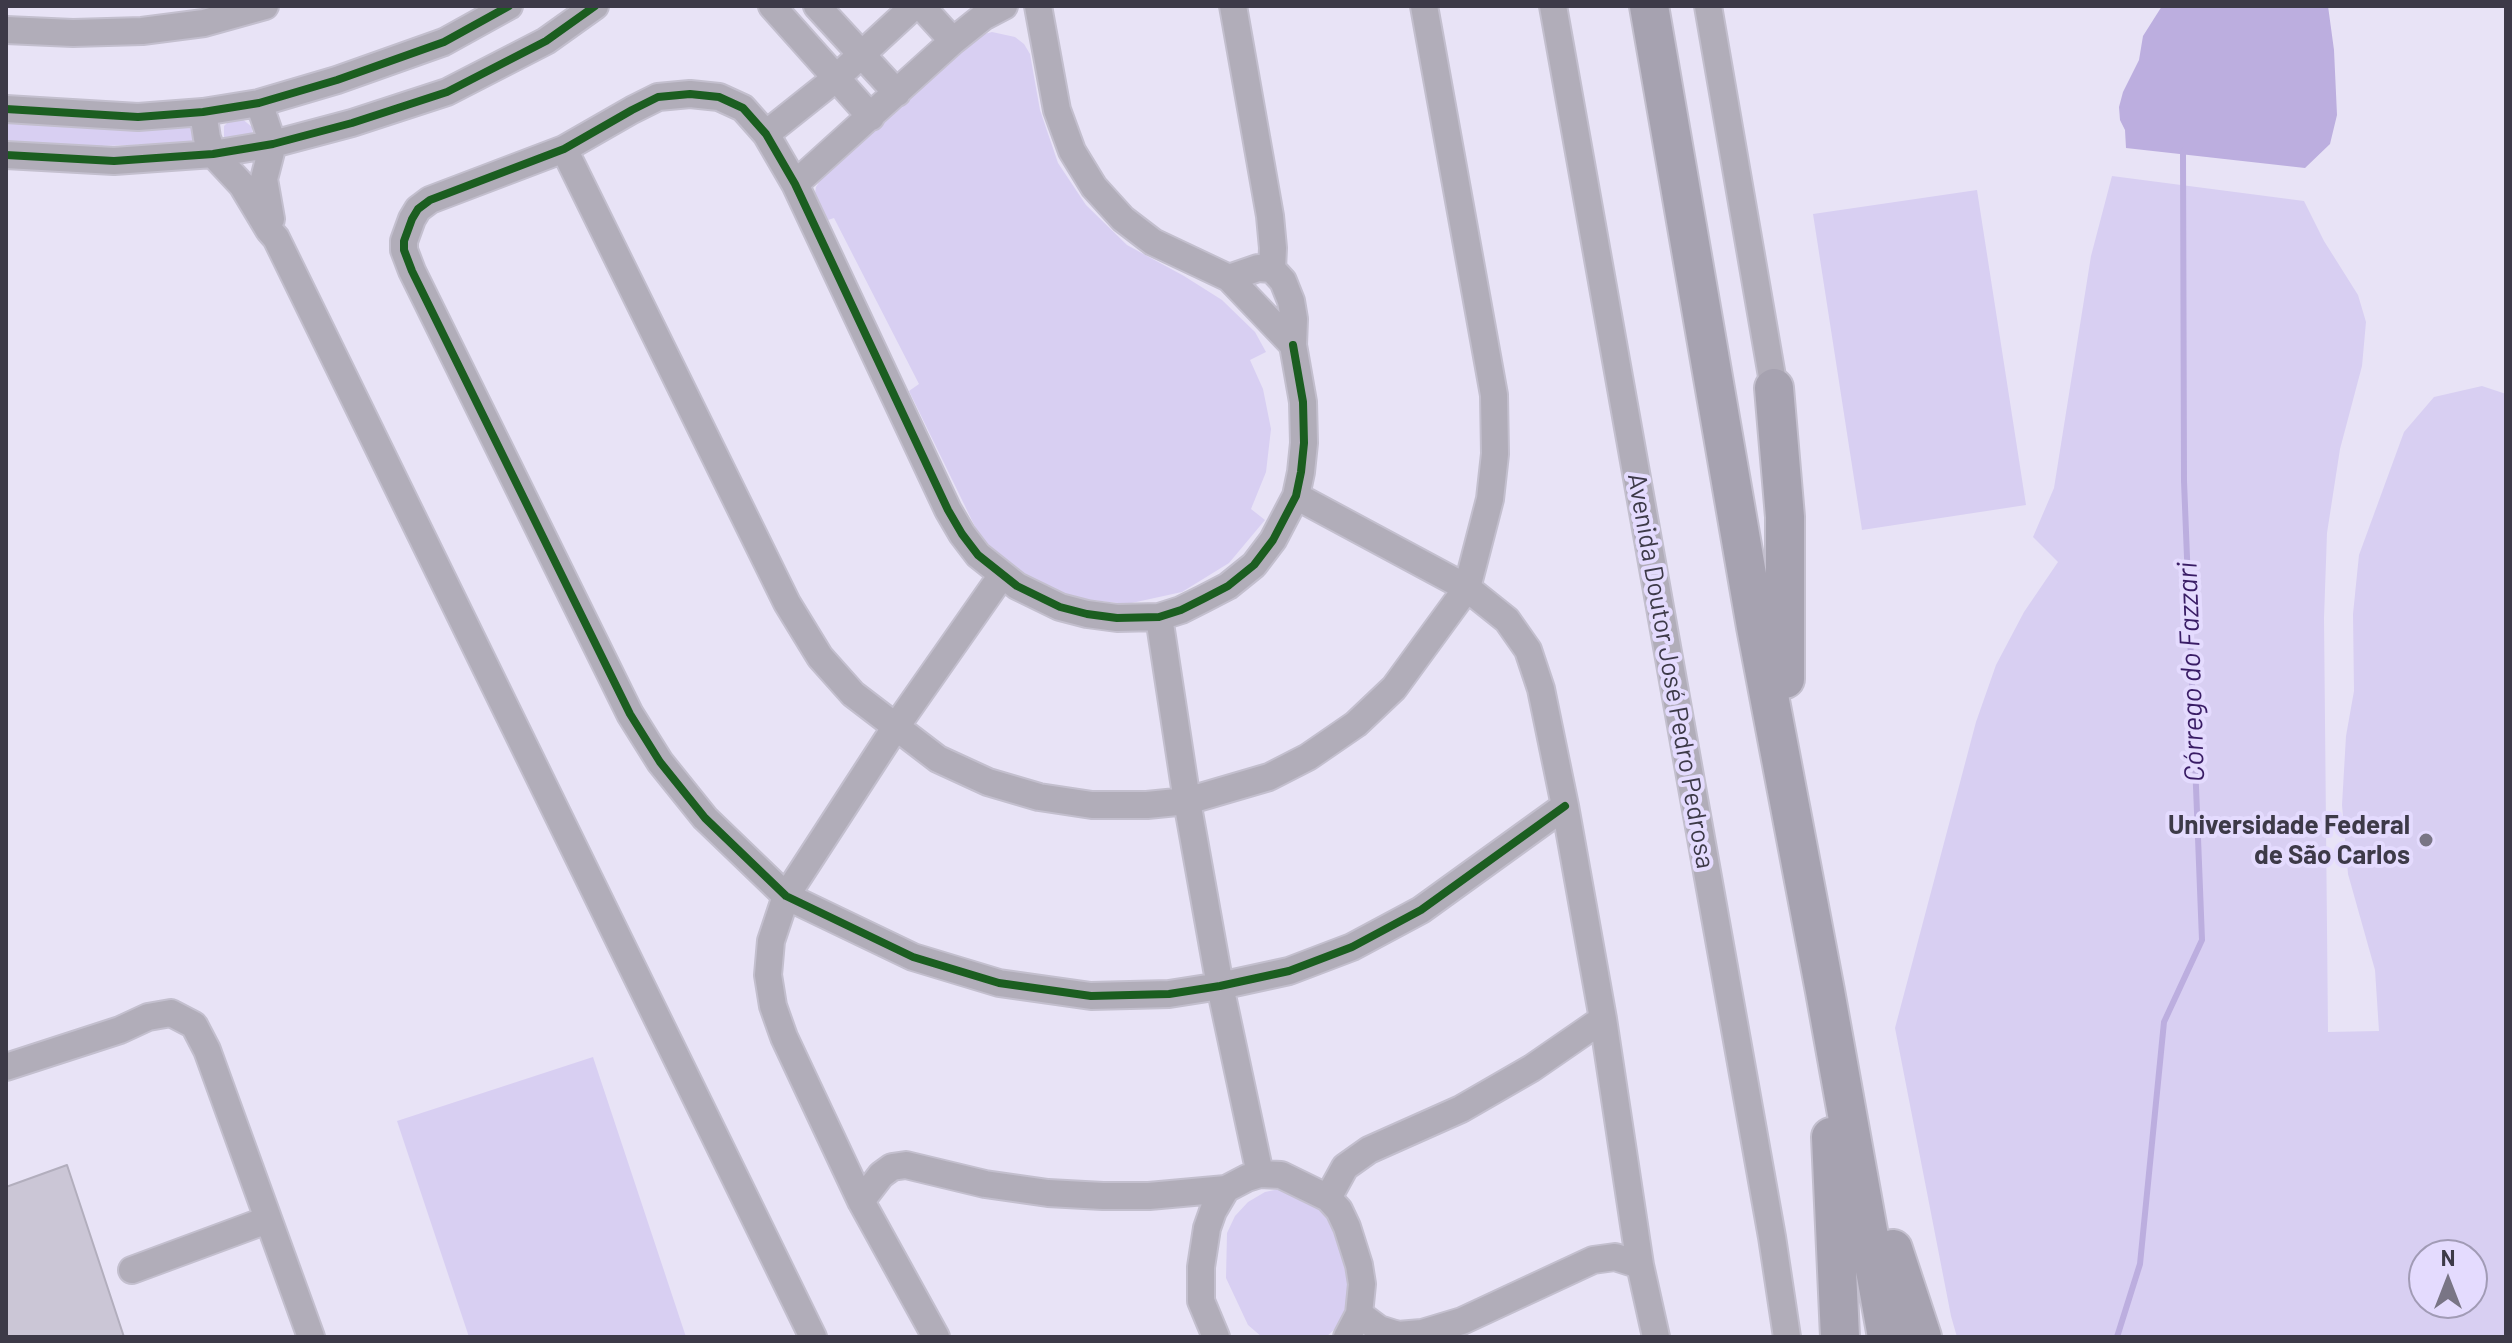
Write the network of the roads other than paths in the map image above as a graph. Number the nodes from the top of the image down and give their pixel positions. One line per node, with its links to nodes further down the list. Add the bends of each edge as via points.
1 (265, 6): 16 (street)
2 (509, 6): 22 (street, via 444,42)
3 (595, 6): 27 (street, via 546,41 447,92)
4 (772, 6): 20 (street)
5 (817, 6): 19 (street)
6 (914, 6): 19 (street)
7 (921, 6): 18 (street)
8 (1038, 6): 34 (street, via 1057,110 1072,151 1094,187 1153,242)
9 (1233, 6): 33 (street, via 1270,216)
10 (1424, 6): 39 (street, via 1494,395 1490,499)
11 (1553, 6): 64 (street, Avenida Doutor José Pedro Pedrosa)
12 (1649, 6): 47 (highway, via 1753,612)
13 (1671, 6): 41 (highway)
14 (1708, 6): 36 (street)
15 (987, 10): 18 (street)
16 (225, 12): 17 (street, via 142,31)
17 (6, 30)
18 (953, 41): 21 (street)
19 (863, 54): 20 (street); 21 (street)
20 (835, 79): 25 (street); 26 (street)
21 (897, 93): 25 (street)
22 (259, 103): 24 (street); 27 (street)
23 (6, 109): 24 (street, via 138,117)
24 (203, 112): 29 (street)
25 (871, 117): 31 (street)
26 (766, 134): 28 (street, via 743,108 719,97 690,94 658,97); 31 (street)
27 (273, 144): 29 (street); 32 (street, via 264,191)
28 (564, 149): 42 (street, via 787,603 820,657 853,694); 45 (street, via 430,200 407,228 407,261 630,714 705,818)
29 (213, 154): 30 (street, via 114,161); 32 (street, via 242,185)
30 (6, 155)
31 (795, 184): 38 (street, via 948,510 978,555)
32 (276, 238): 60 (street)
33 (1272, 269): 34 (street); 35 (street, via 1291,301)
34 (1229, 278): 35 (street)
35 (1293, 345): 37 (street, via 1304,443)
36 (1774, 388): 41 (highway, via 1785,517)
37 (1296, 496): 39 (street); 40 (street, via 1254,565 1228,586)
38 (1002, 575): 40 (street, via 1038,597 1087,614); 42 (street)
39 (1467, 588): 43 (street, via 1394,688 1356,724 1269,777); 44 (street, via 1507,620 1528,650)
40 (1159, 617): 43 (street)
41 (1785, 679): 55 (highway)
42 (895, 728): 43 (street, via 938,759 1039,797 1092,805); 45 (street)
43 (1187, 801): 46 (street)
44 (1565, 806): 46 (street, via 1421,910 1352,947 1289,971); 48 (street)
45 (786, 896): 46 (street, via 913,957 999,983 1091,996 1169,994); 53 (street, via 771,941 768,975 773,1006)
46 (1220, 986): 50 (street)
47 (1825, 991): 65 (highway); 66 (highway)
48 (1603, 1019): 52 (street, via 1461,1109 1369,1150 1345,1167); 56 (street)
49 (6, 1067): 54 (street, via 148,1017 171,1013 194,1025)
50 (1260, 1174): 51 (street); 52 (street, via 1281,1175)
51 (1226, 1189): 53 (street, via 1149,1196 1048,1193 906,1165 881,1175); 62 (street, via 1207,1228 1201,1267 1201,1301)
52 (1328, 1198): 58 (street, via 1347,1227 1359,1265 1362,1284)
53 (861, 1201): 61 (street)
54 (267, 1220): 57 (street); 59 (street)
55 (1893, 1249): 67 (highway); 68 (highway)
56 (1640, 1265): 58 (street, via 1615,1257 1593,1260 1462,1321 1422,1333 1398,1335); 63 (street)
57 (132, 1270)
58 (1353, 1326)
59 (311, 1337)
60 (813, 1337)
61 (936, 1337)
62 (1216, 1337)
63 (1656, 1337)
64 (1787, 1337)
65 (1840, 1337)
66 (1887, 1337)
67 (1908, 1337)
68 (1922, 1337)

